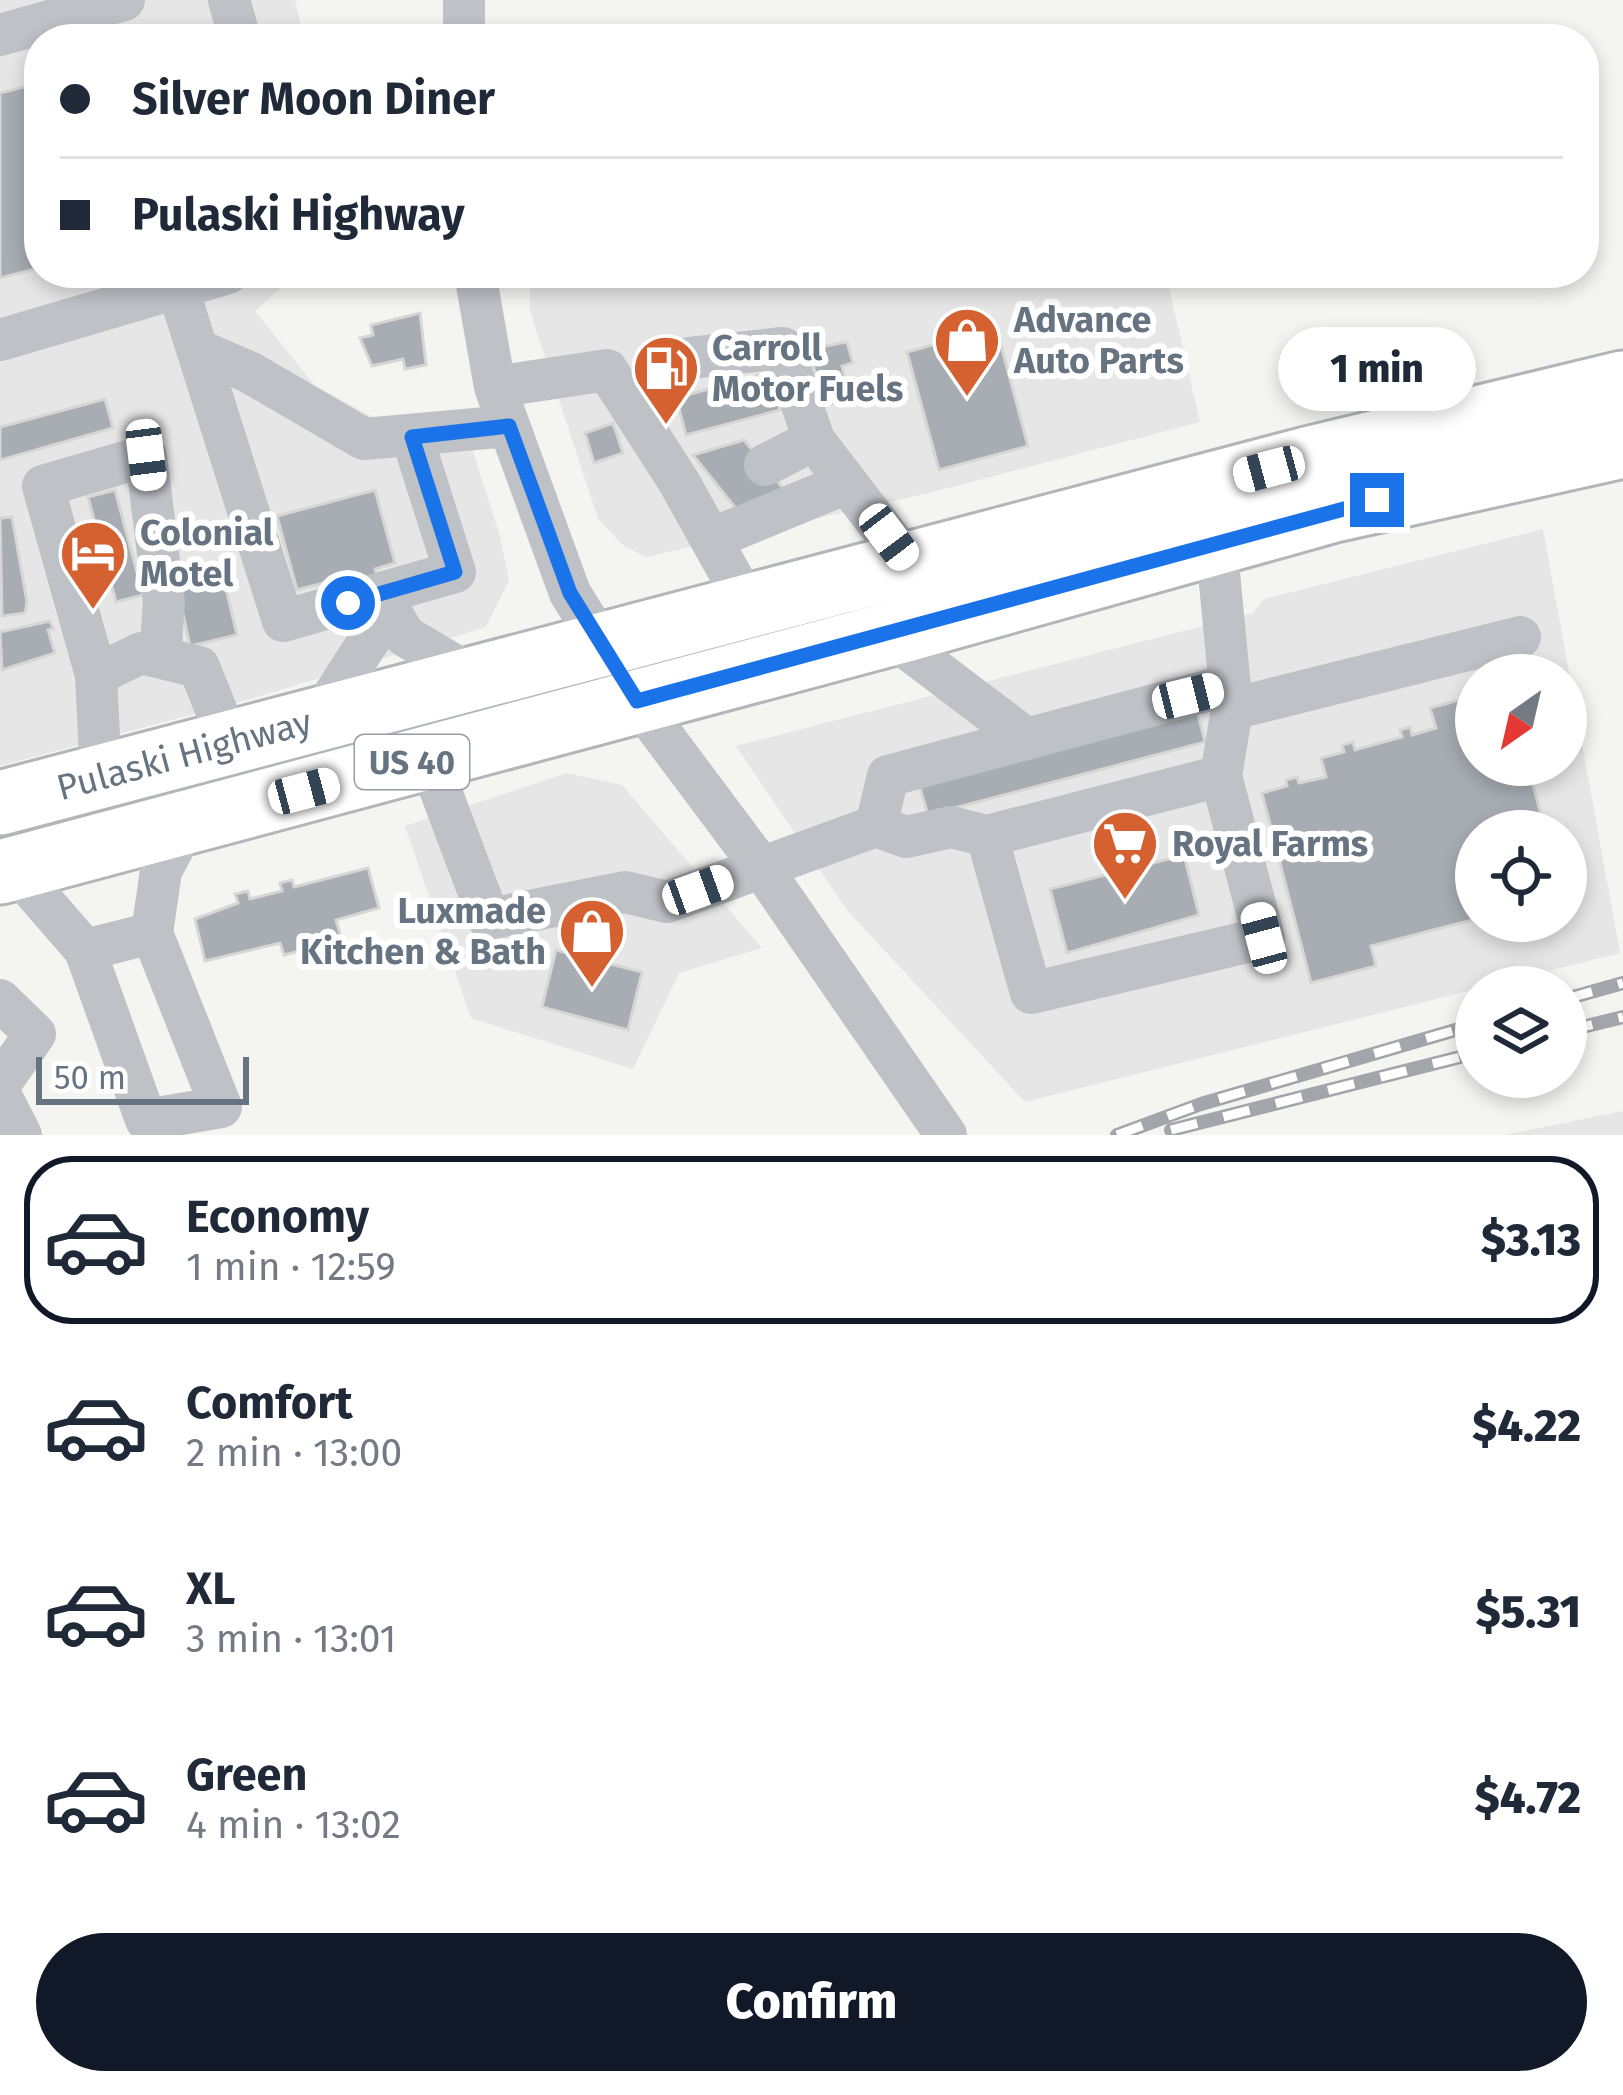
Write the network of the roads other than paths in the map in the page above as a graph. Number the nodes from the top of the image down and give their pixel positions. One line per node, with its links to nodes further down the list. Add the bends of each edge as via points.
1 (124, 0): 2 (street)
2 (39, 24)
3 (184, 288): 5 (street)
4 (479, 288): 10 (street)
5 (178, 290): 6 (street); 7 (street)
6 (0, 340)
7 (198, 350): 11 (street, via 364,439); 19 (street, via 284,621)
8 (689, 358): 12 (street, via 783,348)
9 (1623, 383): 18 (highway, Pulaski Highway / US 40)
10 (502, 406): 11 (street); 16 (street, via 607,370 705,495); 23 (street, via 570,593)
11 (412, 437): 19 (street, via 455,572)
12 (814, 440): 14 (street); 15 (street)
13 (1623, 446): 17 (highway, Pulaski Highway / US 40)
14 (765, 465)
15 (847, 483): 16 (street); 18 (street)
16 (711, 539): 20 (street)
17 (1216, 542): 21 (highway, Pulaski Highway / US 40); 27 (street)
18 (909, 564): 20 (highway, Pulaski Highway / US 40)
19 (380, 594): 26 (street, via 404,636); 29 (street, via 375,631)
20 (748, 606): 23 (highway, Pulaski Highway / US 40)
21 (888, 634): 28 (highway, Pulaski Highway / US 40); 30 (street)
22 (1520, 637): 27 (street)
23 (602, 644): 26 (highway, Pulaski Highway / US 40); 28 (street)
24 (160, 657): 25 (street, via 140,653); 25 (street, via 164,602 146,455 44,486); 31 (street, via 199,667)
25 (96, 675): 33 (street)
26 (475, 677): 29 (highway, Pulaski Highway / US 40)
27 (1230, 697): 30 (street); 34 (street)
28 (637, 701): 32 (highway, Pulaski Highway / US 40); 39 (street)
29 (319, 718): 31 (highway, Pulaski Highway / US 40)
30 (1024, 736): 37 (street, via 888,776)
31 (229, 742): 33 (highway, Pulaski Highway / US 40)
32 (428, 757): 36 (highway, Pulaski Highway / US 40); 39 (street, via 489,919 625,892 667,902)
33 (101, 776): 35 (highway, Pulaski Highway / US 40)
34 (1221, 776): 38 (street); 38 (street, via 1264,938 1031,993)
35 (1, 802)
36 (187, 822): 40 (highway, Pulaski Highway / US 40); 41 (street, via 161,871)
37 (876, 826): 38 (street, via 906,837 951,827); 39 (street)
38 (987, 836)
39 (761, 867): 46 (street)
40 (7, 870): 42 (street)
41 (152, 932): 42 (street); 42 (street, via 220,1107 146,1120)
42 (85, 950)
43 (0, 1000): 44 (street, via 35,1034)
44 (0, 1084)
45 (0, 1094): 47 (street)
46 (942, 1128)
47 (21, 1135)

